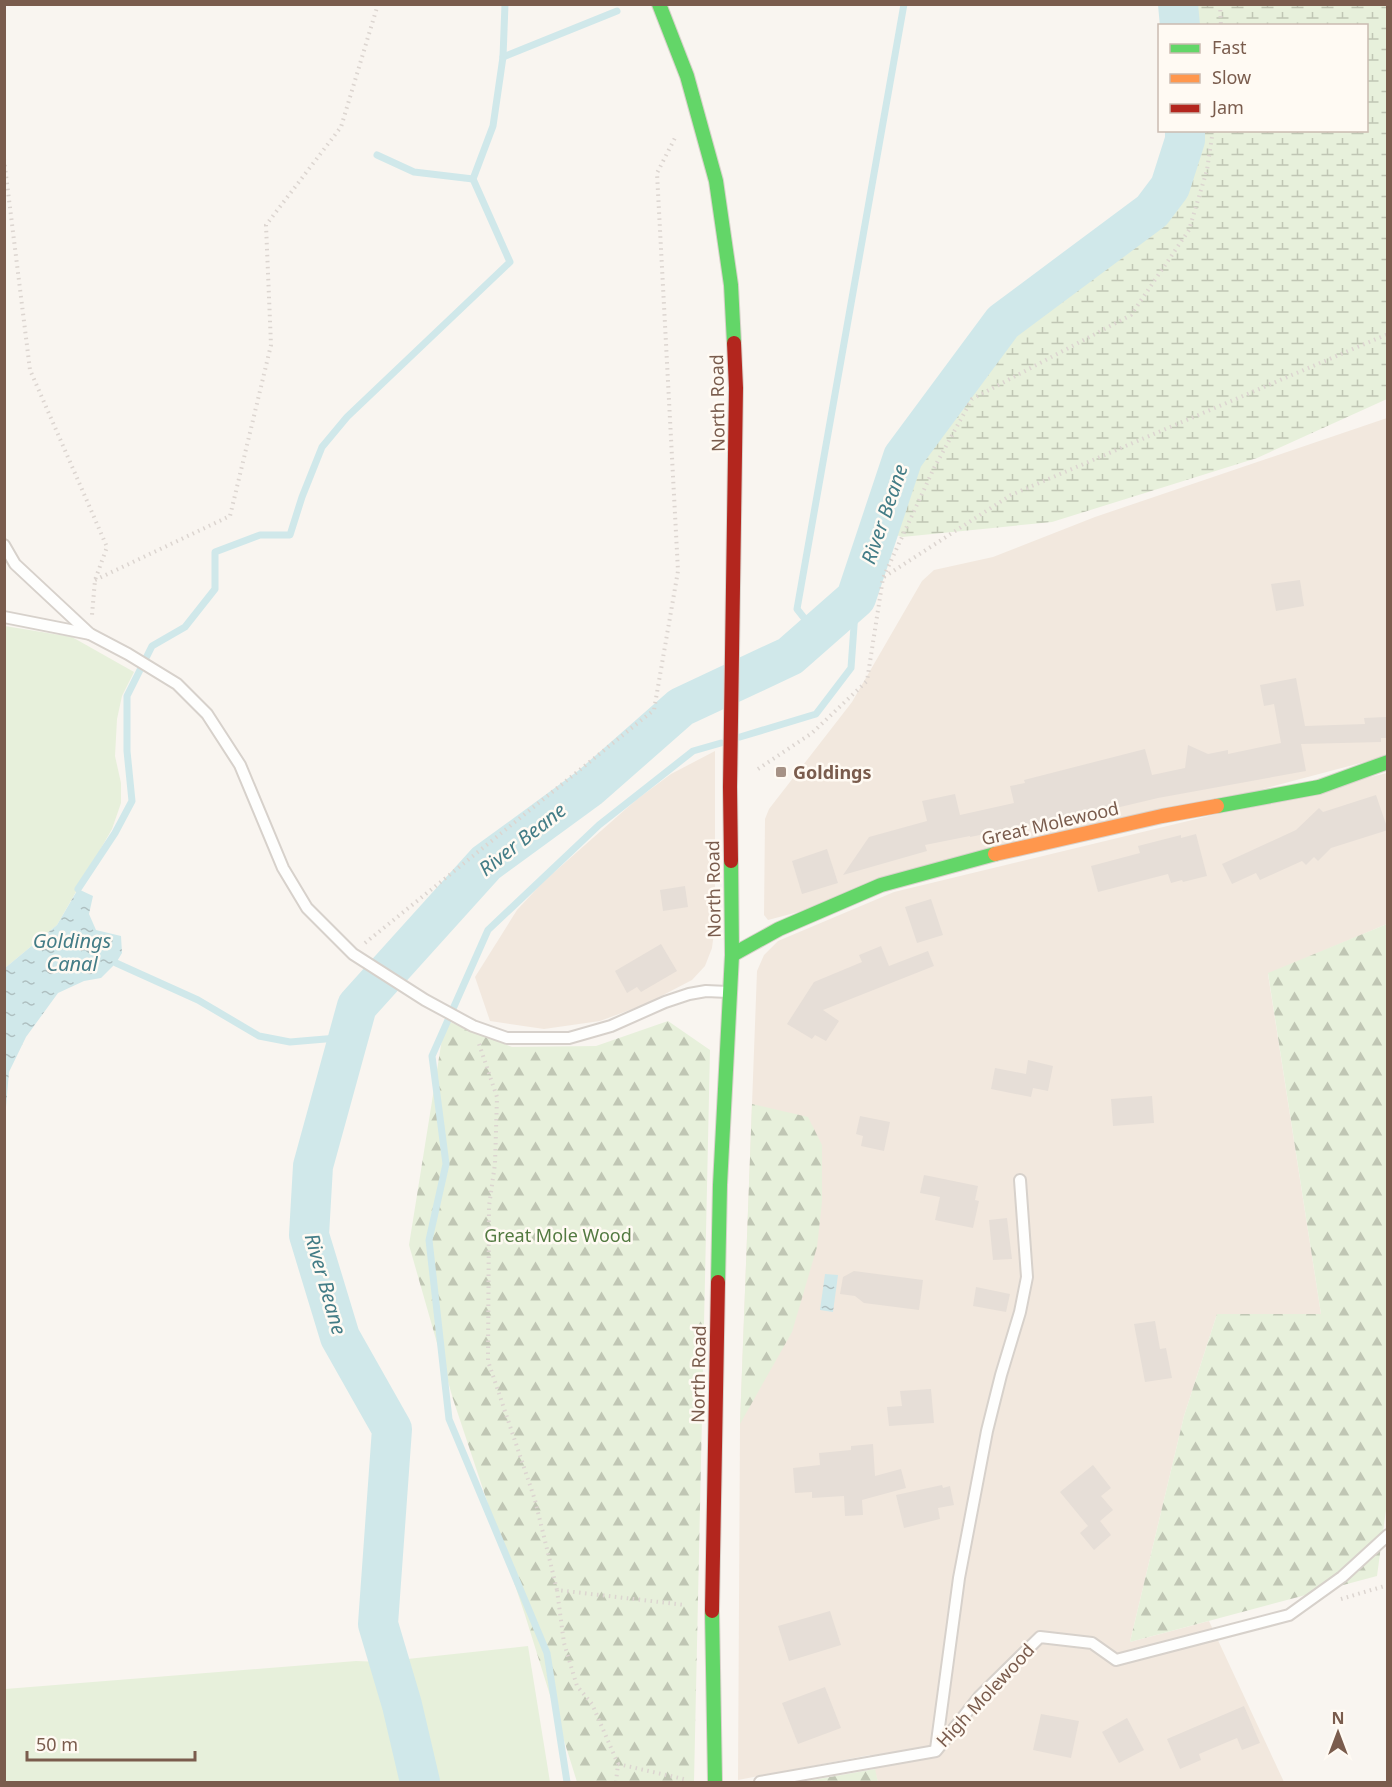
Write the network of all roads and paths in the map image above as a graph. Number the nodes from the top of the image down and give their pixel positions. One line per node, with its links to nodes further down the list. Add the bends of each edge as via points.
1 (378, 4): 11 (path, via 341,127 266,225 271,345 230,516)
2 (659, 4): 15 (main road, North Road, via 687,76 716,181 731,285 736,388)
3 (1220, 4): 4 (path)
4 (1221, 24)
5 (1213, 132): 10 (path, via 1207,170 1189,230 1131,315 972,399 934,468)
6 (676, 134): 17 (path, via 657,174 678,571 654,710)
7 (4, 159): 11 (path, via 30,370 107,547)
8 (1388, 334): 10 (path, via 1011,495)
9 (4, 545): 13 (lane, via 15,564)
10 (883, 578): 15 (path, via 867,681 812,733)
11 (95, 580): 13 (path)
12 (4, 616): 13 (lane)
13 (90, 634): 17 (lane, via 177,684 207,714 240,765 283,868 307,908)
14 (1388, 762): 16 (main road, Great Molewood, via 1319,787 1162,816 881,885 779,929)
15 (730, 787): 16 (main road, North Road)
16 (732, 955): 18 (main road, North Road)
17 (357, 956): 19 (lane)
18 (730, 993): 19 (lane, via 689,994 611,1026 569,1038 507,1038); 23 (main road, North Road, via 720,1185)
19 (468, 1023): 22 (path, via 497,1097 489,1206 488,1361 535,1500)
20 (1020, 1180): 24 (lane, via 1027,1277 992,1409 975,1494)
21 (1388, 1535): 24 (lane, High Molewood, via 1289,1615 1116,1660 1092,1643 1040,1636 979,1697)
22 (557, 1590): 23 (path); 25 (path, via 564,1643 577,1686 592,1704)
23 (712, 1608): 28 (main road, North Road)
24 (936, 1751): 29 (lane, High Molewood)
25 (618, 1764): 26 (path); 27 (path)
26 (691, 1780)
27 (616, 1782)
28 (715, 1782)
29 (760, 1782)

